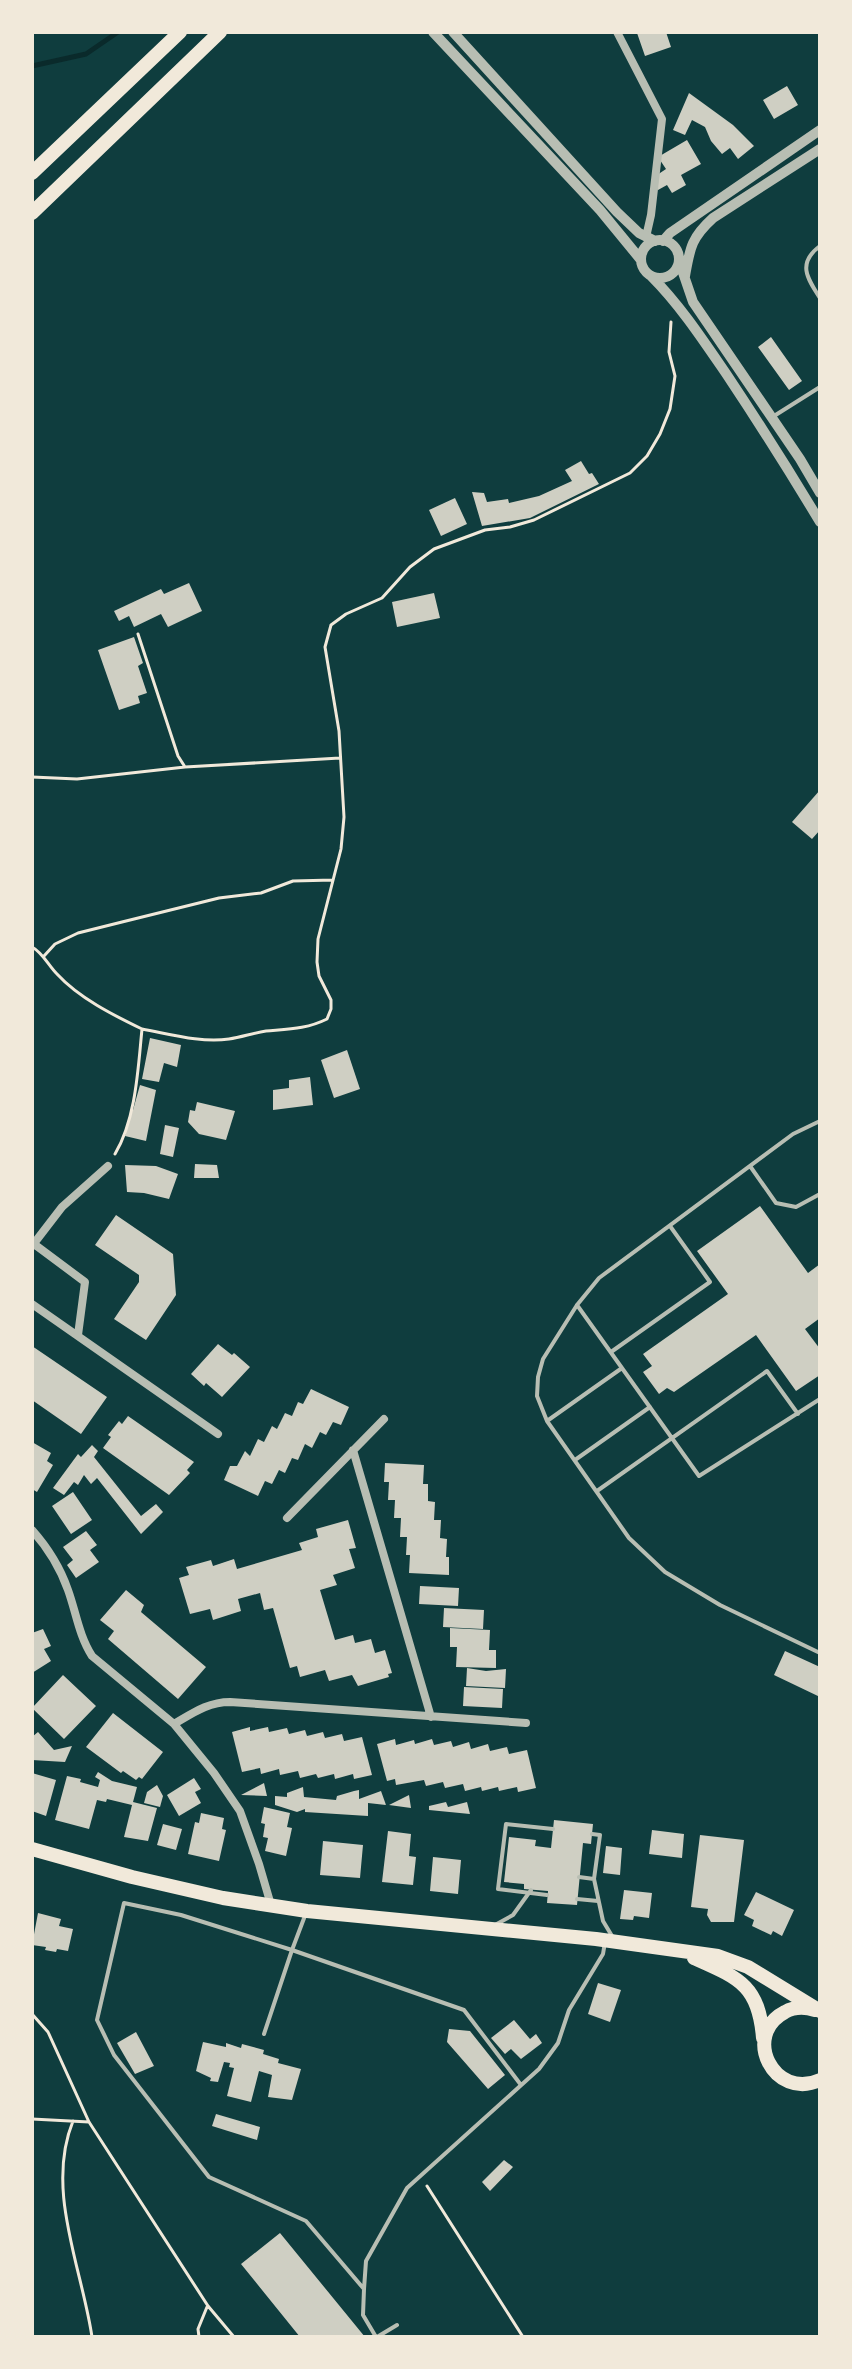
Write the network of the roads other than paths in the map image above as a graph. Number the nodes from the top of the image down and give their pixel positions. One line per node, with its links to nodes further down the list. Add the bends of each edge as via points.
1 (180, 32): 8 (main road)
2 (220, 32): 9 (main road)
3 (433, 32): 12 (street)
4 (453, 32): 10 (street, via 617,212)
5 (617, 32): 10 (street, via 662,119 651,215)
6 (820, 130): 10 (street)
7 (820, 149): 15 (street, via 698,231)
8 (32, 173)
9 (32, 213)
10 (654, 240): 12 (street); 13 (street, via 673,246)
11 (820, 246): 16 (lane, via 809,256 806,272)
12 (641, 260): 14 (street)
13 (679, 261): 14 (street, via 669,276); 15 (street)
14 (651, 276): 20 (street, via 762,427)
15 (685, 278): 18 (street, via 693,302)
16 (820, 298)
17 (820, 387): 18 (lane)
18 (772, 417): 19 (street)
19 (820, 493)
20 (820, 522)
21 (820, 1121): 23 (lane)
22 (108, 1166): 26 (street, via 62,1207)
23 (750, 1166): 24 (lane, via 776,1203 796,1207); 25 (lane)
24 (820, 1194)
25 (670, 1225): 28 (lane, via 599,1278); 30 (lane, via 710,1282)
26 (33, 1245): 29 (street, via 85,1282)
27 (32, 1304): 29 (street)
28 (577, 1305): 30 (lane); 36 (lane, via 543,1359 538,1377 537,1396)
29 (78, 1335): 37 (street)
30 (611, 1352): 31 (lane)
31 (622, 1368): 33 (lane); 36 (lane)
32 (820, 1399): 34 (lane)
33 (650, 1407): 38 (lane); 40 (lane)
34 (798, 1414): 38 (lane, via 699,1476); 38 (lane, via 767,1371)
35 (384, 1419): 39 (street)
36 (547, 1421): 40 (lane)
37 (218, 1434)
38 (672, 1438): 41 (lane)
39 (353, 1450): 42 (street); 45 (street)
40 (575, 1460): 41 (lane)
41 (597, 1491): 44 (lane, via 629,1538 665,1572)
42 (287, 1518)
43 (32, 1530): 47 (street, via 58,1568 92,1656)
44 (820, 1653)
45 (431, 1717): 46 (street); 47 (street, via 215,1702)
46 (526, 1723)
47 (174, 1724): 57 (street, via 240,1811)
48 (553, 1829): 53 (lane, via 506,1824 498,1889)
49 (592, 1834): 52 (lane, via 600,1835)
50 (32, 1849): 57 (main road, via 132,1877)
51 (579, 1877): 52 (lane)
52 (594, 1879): 56 (lane)
53 (530, 1891): 54 (lane); 59 (lane, via 513,1915)
54 (547, 1895)
55 (577, 1899): 56 (lane)
56 (598, 1901): 60 (lane)
57 (271, 1905): 58 (main road)
58 (307, 1911): 59 (main road); 61 (lane)
59 (490, 1928): 60 (main road)
60 (610, 1941): 62 (main road); 67 (lane, via 569,2010 558,2043)
61 (292, 1950): 64 (lane); 67 (lane, via 464,2010); 68 (lane, via 124,1903 97,2020 114,2055 209,2177 306,2221)
62 (679, 1951): 63 (main road, via 734,1961); 65 (main road, via 747,1987 762,2016)
63 (820, 2012): 65 (main road, via 787,2010 770,2025)
64 (264, 2034)
65 (764, 2047): 66 (main road, via 776,2074 794,2084)
66 (815, 2083)
67 (521, 2085): 68 (lane, via 407,2188 366,2261)
68 (364, 2289): 70 (lane, via 363,2315)
69 (397, 2325): 70 (lane)
70 (376, 2337)

